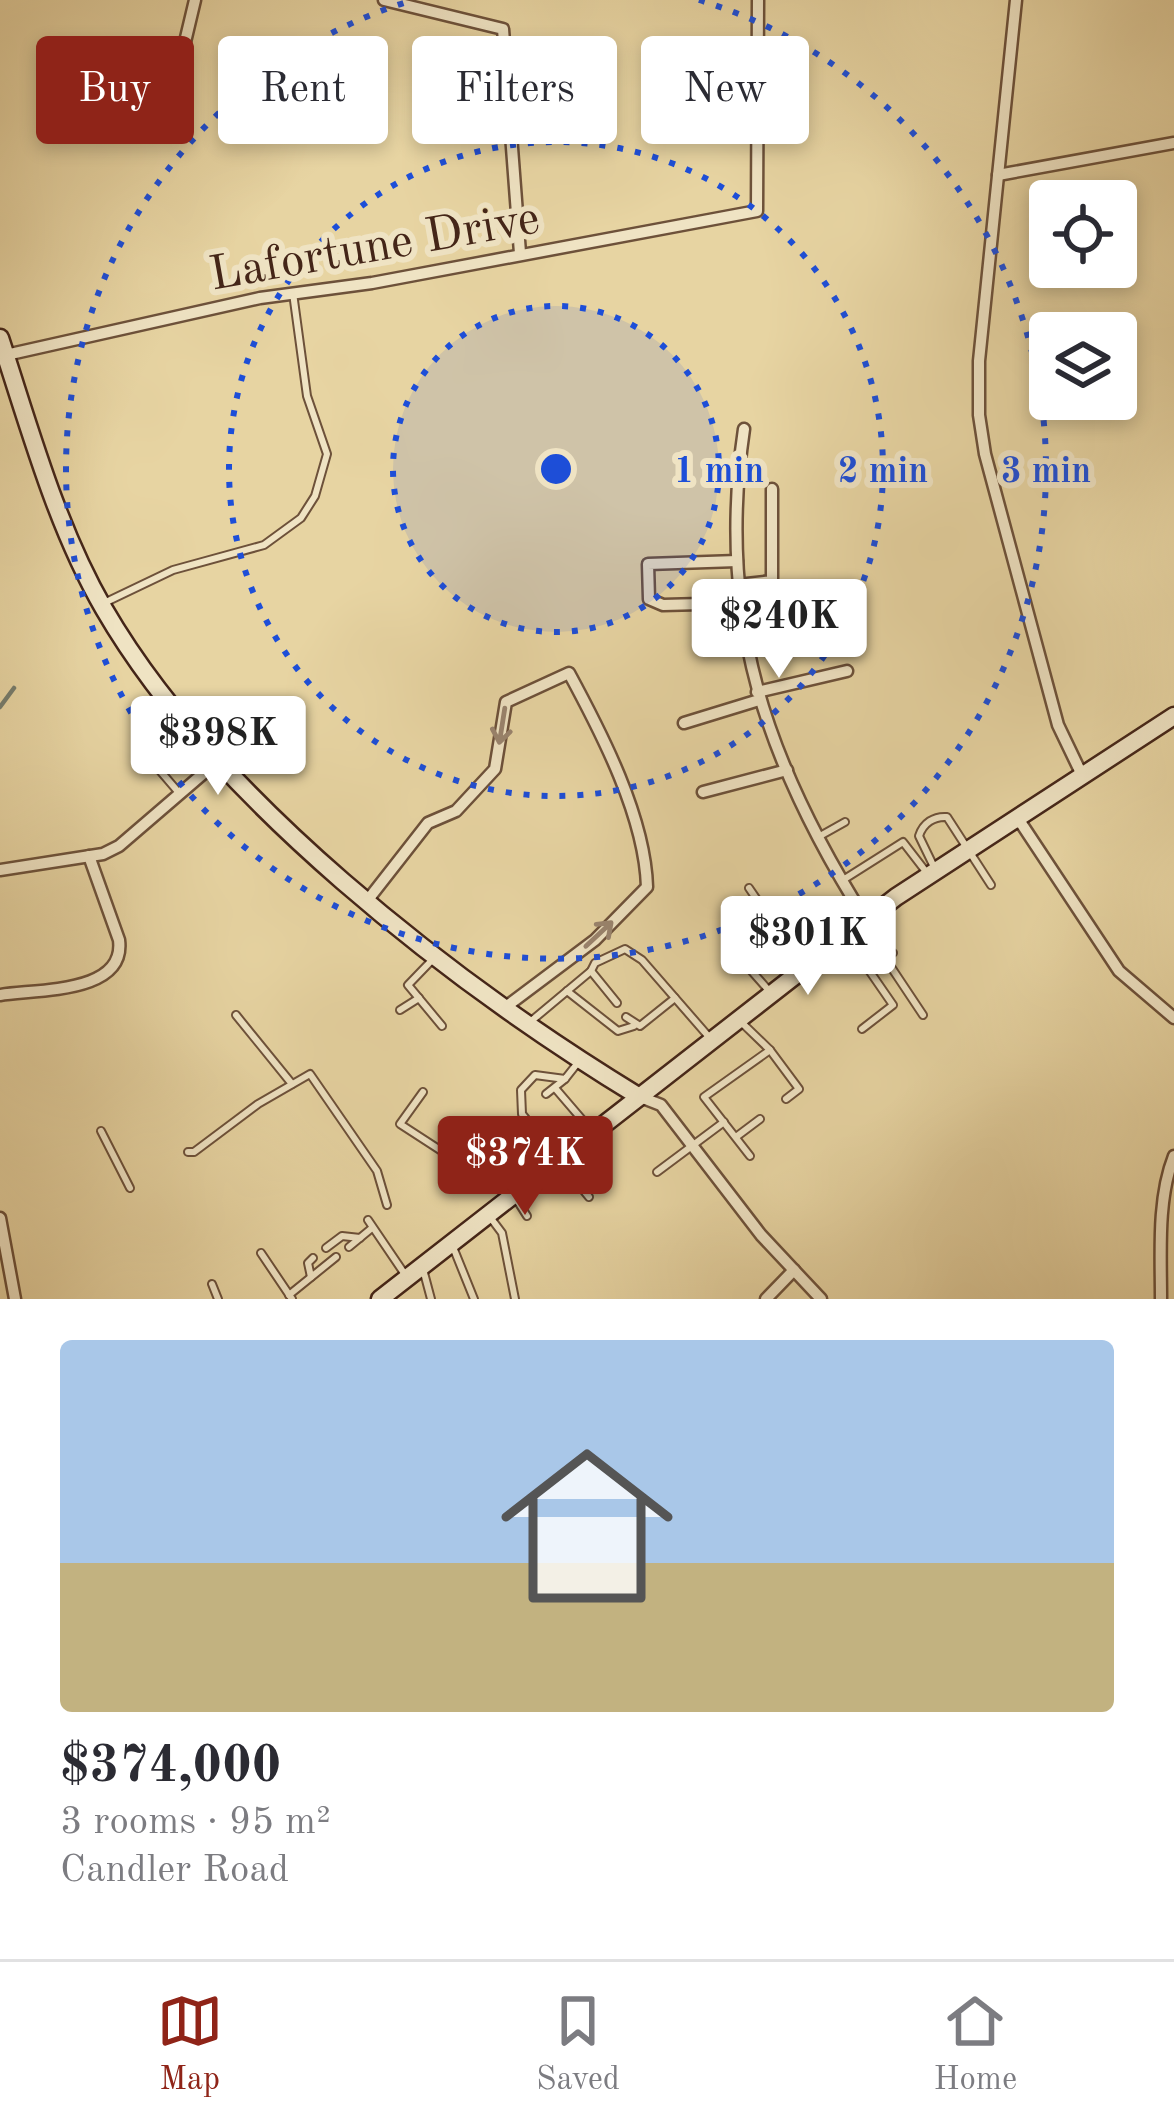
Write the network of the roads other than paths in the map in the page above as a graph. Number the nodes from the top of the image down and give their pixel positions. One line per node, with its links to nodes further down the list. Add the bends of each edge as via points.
1 (195, 0): 5 (street)
2 (384, 0): 8 (street, via 503,29)
3 (758, 0): 8 (street, Lafortune Drive, via 757,211)
4 (1016, 0): 7 (street)
5 (186, 36)
6 (1174, 143): 7 (street)
7 (998, 175): 24 (street, via 979,362 985,454 1058,724)
8 (520, 253): 9 (street, Lafortune Drive)
9 (293, 293): 10 (street, Lafortune Drive); 16 (lane, via 307,396 327,454 308,507 265,545 173,570)
10 (3, 346): 16 (street, via 55,503)
11 (744, 429): 13 (street)
12 (772, 489): 14 (street, via 772,581)
13 (737, 561): 14 (street); 15 (street, via 648,564 649,598 663,605)
14 (738, 585): 15 (street)
15 (739, 603): 18 (street)
16 (101, 605): 22 (street)
17 (847, 671): 18 (street)
18 (758, 696): 20 (street); 23 (street)
19 (1174, 716): 24 (street)
20 (684, 723)
21 (138, 745): 26 (lane)
22 (219, 760): 26 (street); 37 (street)
23 (787, 770): 25 (street); 29 (street)
24 (1082, 775): 27 (street)
25 (703, 792)
26 (180, 794): 31 (street, via 119,846)
27 (1017, 817): 30 (street); 61 (street, via 1119,971)
28 (845, 822): 29 (lane)
29 (820, 836): 34 (street)
30 (968, 850): 33 (street); 33 (lane, via 947,817 932,820 919,836); 35 (lane)
31 (89, 856): 32 (street); 51 (street, via 119,940 115,967 92,982)
32 (0, 870)
33 (933, 873): 34 (lane, via 903,842); 39 (street)
34 (843, 880): 39 (street)
35 (991, 885)
36 (749, 888): 41 (lane)
37 (367, 901): 44 (street); 55 (street, one-way to 37, via 595,940 647,886 646,853 568,673 506,702 495,769 456,811 428,823)
38 (804, 911): 40 (lane)
39 (866, 920): 42 (street)
40 (789, 925): 41 (lane); 45 (lane)
41 (779, 932): 43 (lane)
42 (846, 936): 45 (street); 46 (lane)
43 (770, 940): 48 (lane); 50 (lane, via 747,962)
44 (436, 956): 52 (lane, via 408,985); 55 (street)
45 (815, 959): 48 (street)
46 (869, 970): 58 (lane, via 889,956); 65 (lane, via 893,1005)
47 (591, 971): 49 (lane); 53 (lane, via 625,949); 54 (lane)
48 (799, 972): 50 (street)
49 (567, 991): 62 (lane); 63 (lane, via 617,1031)
50 (771, 993): 60 (street)
51 (0, 995)
52 (419, 998): 56 (lane); 64 (lane)
53 (674, 998): 63 (lane); 66 (lane)
54 (616, 1004)
55 (507, 1006): 62 (street)
56 (400, 1010)
57 (236, 1015): 70 (lane)
58 (923, 1015)
59 (626, 1017): 63 (lane)
60 (738, 1018): 66 (street); 67 (lane)
61 (1174, 1018)
62 (530, 1023): 68 (street)
63 (634, 1025)
64 (442, 1026)
65 (862, 1029)
66 (711, 1040): 74 (street)
67 (770, 1051): 75 (lane, via 799,1089); 79 (lane, via 704,1097)
68 (581, 1060): 69 (lane); 74 (street)
69 (565, 1079): 71 (lane); 77 (lane, via 535,1075 521,1090)
70 (292, 1084): 84 (lane); 94 (lane, via 310,1074 377,1171)
71 (555, 1088): 73 (lane); 81 (lane)
72 (423, 1092): 89 (lane, via 400,1124 474,1172)
73 (546, 1094)
74 (638, 1096): 81 (street); 83 (street, via 661,1105)
75 (786, 1099)
76 (534, 1104): 77 (lane)
77 (522, 1114): 88 (lane)
78 (760, 1119): 82 (lane)
79 (724, 1123): 82 (lane); 83 (lane)
80 (101, 1131): 91 (lane)
81 (592, 1132): 88 (street)
82 (736, 1137): 86 (lane)
83 (692, 1148): 90 (lane); 105 (street)
84 (188, 1152)
85 (505, 1152): 89 (lane)
86 (751, 1156)
87 (1174, 1156): 118 (street)
88 (560, 1157): 92 (street); 93 (lane)
89 (494, 1165): 92 (lane)
90 (657, 1172)
91 (130, 1188)
92 (516, 1192): 95 (street); 96 (lane)
93 (589, 1197)
94 (387, 1205)
95 (488, 1214): 99 (street); 115 (lane, via 502,1233)
96 (527, 1216)
97 (0, 1218): 110 (street)
98 (360, 1238): 100 (lane); 101 (lane, via 342,1236); 106 (lane, via 370,1224)
99 (451, 1243): 106 (street); 114 (lane)
100 (349, 1247)
101 (326, 1248)
102 (261, 1253): 109 (lane)
103 (336, 1257): 107 (lane)
104 (313, 1258): 107 (lane)
105 (794, 1270): 116 (street); 117 (street)
106 (415, 1271): 112 (street); 113 (lane)
107 (311, 1277): 109 (lane)
108 (212, 1284): 111 (lane)
109 (291, 1297)
110 (15, 1299)
111 (218, 1299)
112 (381, 1299)
113 (431, 1299)
114 (474, 1299)
115 (515, 1299)
116 (766, 1299)
117 (821, 1299)
118 (1161, 1299)

